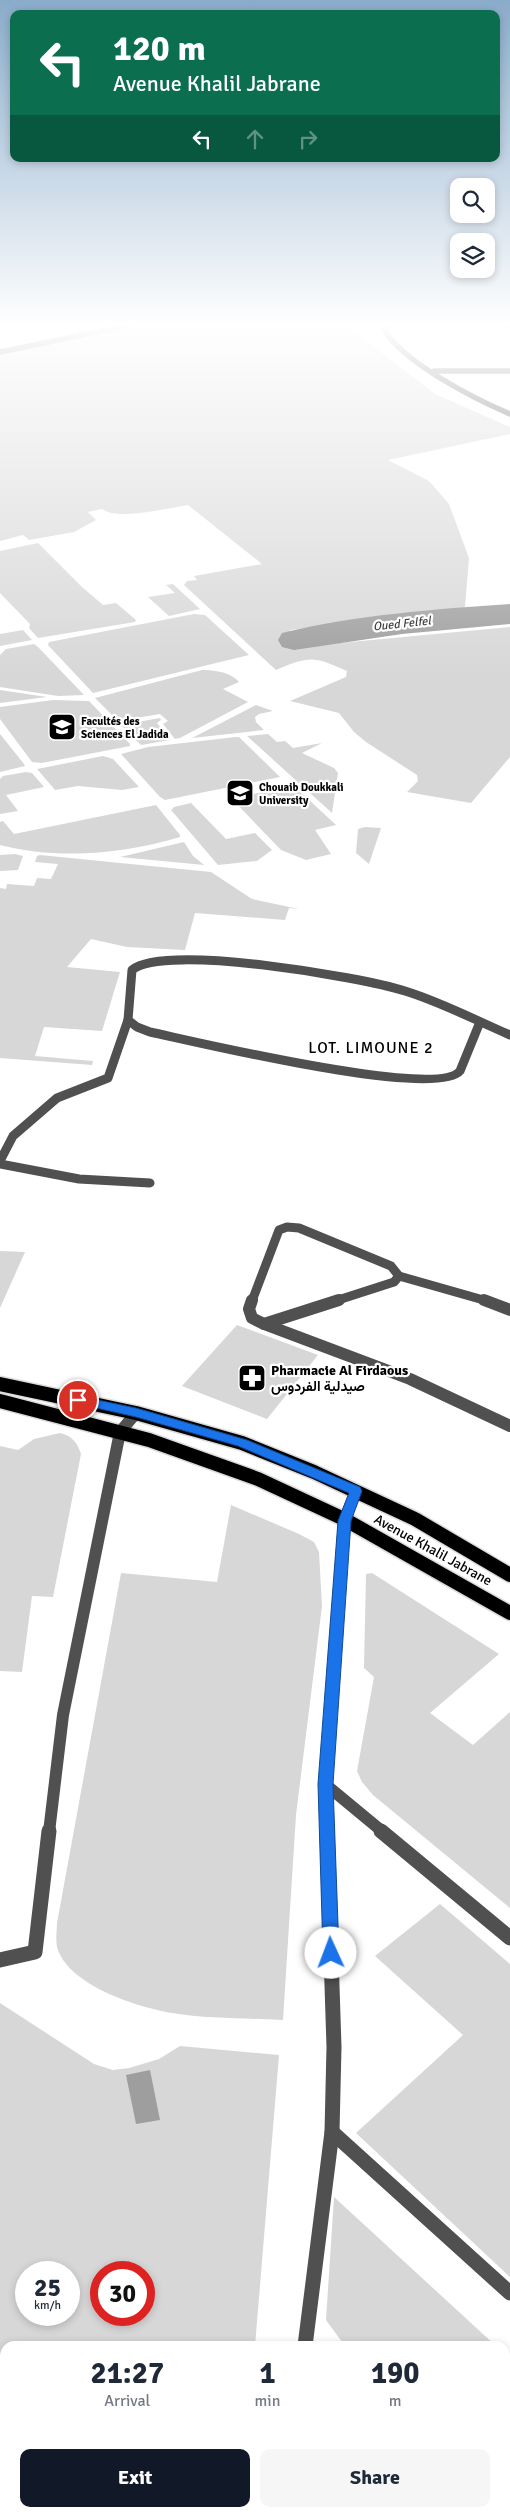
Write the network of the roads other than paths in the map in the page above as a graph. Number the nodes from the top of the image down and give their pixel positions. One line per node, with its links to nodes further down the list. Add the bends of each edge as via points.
1 (128, 1020): 2 (street, via 150,1032 368,1075 434,1081 448,1080 459,1074); 2 (street, via 132,970 139,964 166,959 340,974 396,988); 4 (street, via 108,1078 57,1098 13,1136)
2 (480, 1022): 3 (street)
3 (510, 1035)
4 (0, 1163): 5 (street, via 79,1179)
5 (150, 1183)
6 (399, 1276): 7 (street, via 471,1295); 8 (street, via 394,1282); 8 (street, via 392,1266 299,1228 287,1227 279,1230 249,1309 252,1318)
7 (510, 1310)
8 (264, 1324): 12 (street, via 410,1379)
9 (0, 1384): 11 (main road, Avenue Khalil Jabrane)
10 (0, 1401): 13 (main road, Avenue Khalil Jabrane)
11 (136, 1413): 13 (street); 14 (main road, Avenue Khalil Jabrane, via 242,1443)
12 (510, 1426)
13 (120, 1432): 15 (main road, Avenue Khalil Jabrane, via 293,1494); 20 (street, via 68,1684 35,1952)
14 (356, 1491): 15 (street); 16 (main road, Avenue Khalil Jabrane, via 415,1519)
15 (344, 1521): 17 (main road, Avenue Khalil Jabrane); 18 (street)
16 (510, 1575)
17 (510, 1613)
18 (325, 1784): 19 (street); 21 (street, via 334,2047)
19 (510, 1938)
20 (0, 1960)
21 (332, 2132): 22 (street); 23 (street)
22 (510, 2293)
23 (306, 2341)

